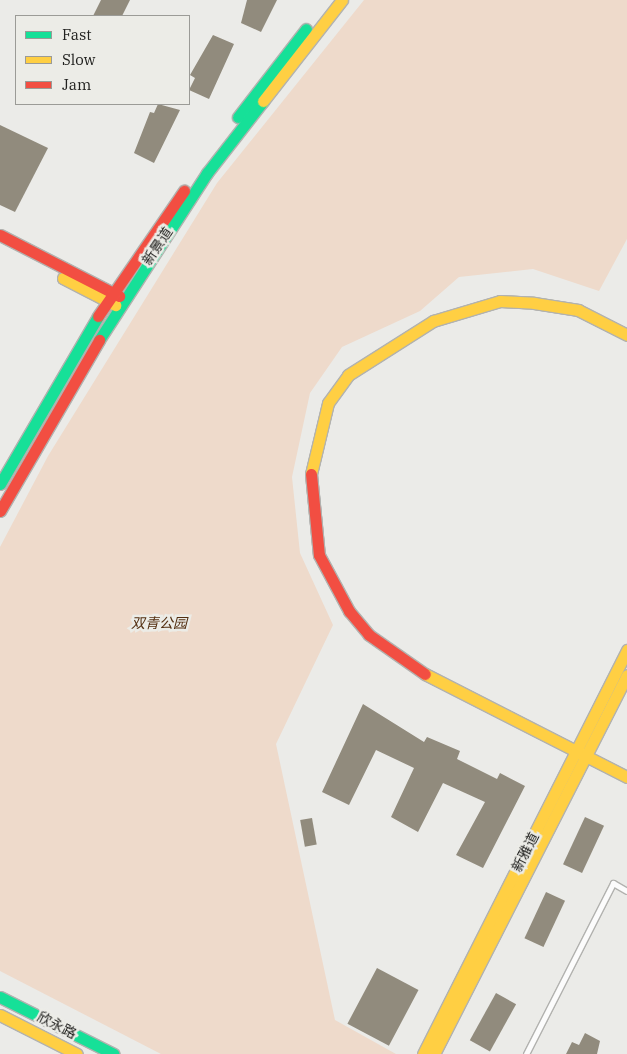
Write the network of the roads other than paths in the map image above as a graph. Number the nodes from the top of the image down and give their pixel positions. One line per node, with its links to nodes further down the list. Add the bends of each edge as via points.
1 (330, 0): 5 (street, 新景道, via 210,154)
2 (342, 0): 5 (street, 新景道, via 207,173)
3 (0, 235): 5 (street)
4 (0, 245): 5 (street)
5 (115, 299): 7 (street, 新景道); 8 (street, 新景道)
6 (627, 335): 11 (street, via 578,310 534,303 500,301 433,322 348,375 328,403 309,485 319,555 361,628 410,666)
7 (0, 484)
8 (0, 511)
9 (627, 650): 11 (street, 新雅道)
10 (627, 675): 11 (street, 新雅道)
11 (581, 754): 12 (street); 18 (street, 新雅道); 19 (street, 新雅道)
12 (627, 777)
13 (627, 891): 20 (lane, via 613,883)
14 (0, 997): 17 (street, 欣永路)
15 (0, 1015): 16 (street, 欣永路)
16 (77, 1054)
17 (114, 1054)
18 (423, 1054)
19 (434, 1054)
20 (526, 1054)

